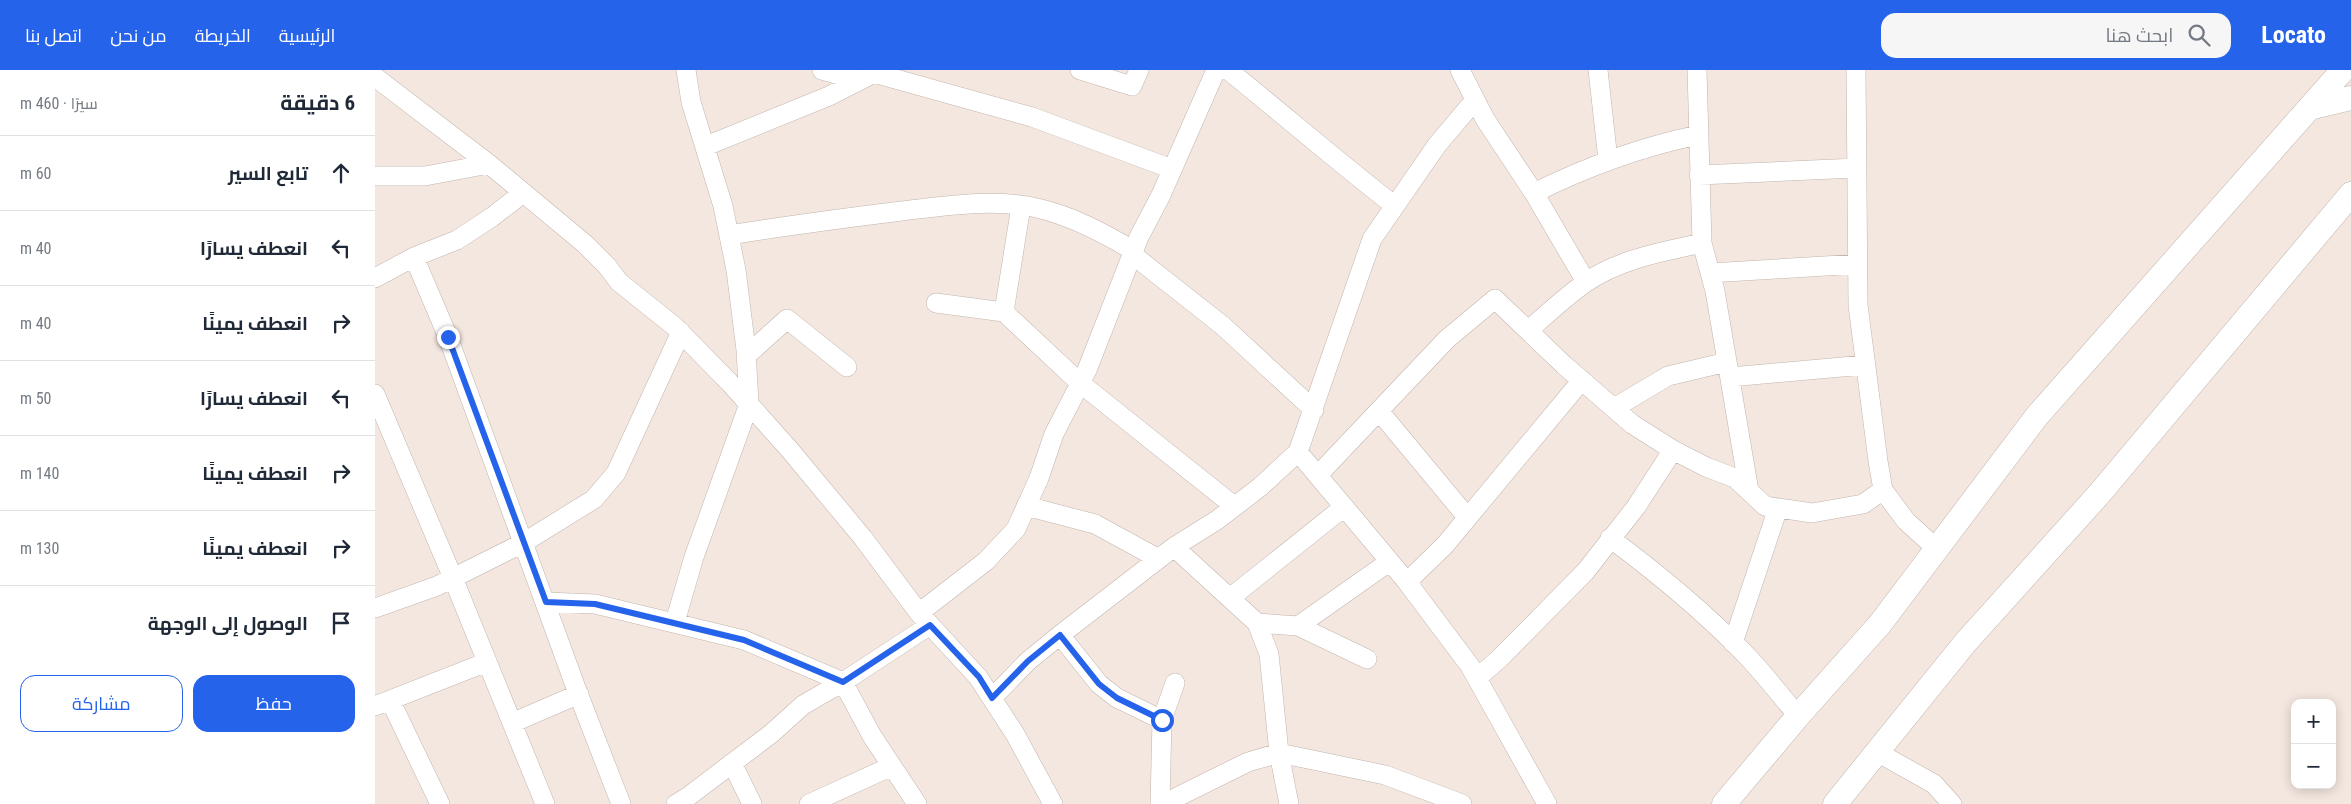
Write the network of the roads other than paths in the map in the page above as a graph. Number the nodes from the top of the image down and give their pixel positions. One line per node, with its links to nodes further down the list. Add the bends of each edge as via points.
1 (686, 70): 19 (street, via 691,102)
2 (822, 70): 13 (street)
3 (1080, 70): 14 (street)
4 (1216, 70): 23 (street)
5 (1228, 70): 30 (street)
6 (1460, 70): 16 (street)
7 (1598, 70): 20 (street)
8 (1697, 70): 18 (street)
9 (1856, 70): 22 (street)
10 (2343, 70): 17 (main road)
11 (877, 71): 13 (street); 23 (street, via 1032,117)
12 (375, 77): 21 (street)
13 (854, 78): 19 (street)
14 (1135, 78)
15 (2351, 98): 17 (main road)
16 (1475, 100): 27 (street); 30 (street, via 1437,145)
17 (2313, 107): 68 (main road, via 2037,416)
18 (1698, 135): 20 (street); 24 (street)
19 (706, 146): 31 (street)
20 (1607, 160): 27 (street)
21 (489, 164): 25 (street, via 425,176); 26 (street)
22 (1856, 168): 24 (street); 35 (street)
23 (1172, 169): 33 (street)
24 (1699, 175): 32 (street)
25 (375, 176)
26 (523, 193): 34 (street, via 457,240); 42 (street, via 585,244 619,282)
27 (1534, 193): 38 (street)
28 (2351, 194): 93 (main road, via 2100,493 1965,643)
29 (1021, 206): 31 (street, via 956,205); 33 (street, via 1077,222); 40 (street)
30 (1395, 206): 52 (street, via 1372,239)
31 (729, 236): 43 (street)
32 (1702, 243): 36 (street); 38 (street, via 1636,259)
33 (1133, 253): 48 (street); 52 (street, via 1223,326)
34 (414, 257): 37 (street); 66 (street, via 448,337)
35 (1857, 264): 36 (street); 44 (street, via 1857,305)
36 (1710, 273): 46 (street)
37 (375, 278)
38 (1586, 282): 41 (street)
39 (936, 303): 40 (street)
40 (1004, 312): 48 (street)
41 (1529, 330): 47 (street); 53 (street, via 1495,299 1447,338)
42 (681, 332): 50 (street); 66 (street, via 616,473 595,499)
43 (746, 356): 45 (street, via 787,319); 50 (street)
44 (1864, 364): 46 (street); 58 (street)
45 (847, 367)
46 (1729, 370): 51 (street, via 1668,376); 59 (street)
47 (1581, 380): 51 (street); 64 (street)
48 (1080, 383): 60 (street, via 1054,434); 61 (street)
49 (375, 394): 54 (street)
50 (749, 404): 76 (street, via 863,538); 77 (street, via 697,548)
51 (1614, 408): 55 (street, via 1632,424)
52 (1314, 410): 56 (street)
53 (1379, 411): 57 (street); 64 (street)
54 (379, 416): 71 (street)
55 (1673, 450): 59 (street, via 1735,478); 65 (street, via 1636,507)
56 (1298, 452): 57 (street); 61 (street, via 1260,488)
57 (1318, 475): 62 (street)
58 (1883, 490): 63 (street, via 1863,504 1812,513); 68 (street, via 1906,520)
59 (1749, 492): 63 (street, via 1765,506)
60 (1026, 506): 69 (street, via 1095,524); 76 (street, via 1016,529)
61 (1235, 506): 67 (street)
62 (1344, 507): 70 (street); 73 (street)
63 (1779, 508): 81 (street)
64 (1467, 517): 72 (street, via 1445,545)
65 (1611, 538): 81 (street, via 1662,577); 84 (street, via 1554,605)
66 (523, 543): 71 (street); 74 (street)
67 (1174, 547): 69 (street); 73 (street)
68 (1937, 549): 90 (main road, via 1880,624)
69 (1159, 559): 80 (street)
70 (1389, 562): 72 (street); 79 (street)
71 (453, 578): 75 (street); 83 (street)
72 (1407, 582): 84 (street, via 1440,623)
73 (1230, 598): 78 (street)
74 (546, 602): 77 (street, via 595,604); 87 (street)
75 (375, 608)
76 (925, 619): 85 (street); 88 (street, via 979,677)
77 (675, 622): 85 (street, via 744,640)
78 (1257, 623): 79 (street); 94 (street, via 1269,654)
79 (1298, 626): 82 (street)
80 (1060, 635): 88 (street, via 1028,661); 91 (street, via 1099,684 1117,698)
81 (1733, 642): 90 (street)
82 (1367, 659)
83 (487, 662): 89 (street); 92 (street)
84 (1477, 678): 108 (street)
85 (843, 682): 95 (street, via 803,705); 96 (street)
86 (1175, 683): 91 (street)
87 (579, 694): 92 (street); 99 (street)
88 (992, 698): 104 (street)
89 (383, 703): 97 (street)
90 (1798, 716): 109 (main road)
91 (1162, 720): 105 (street)
92 (512, 723): 98 (street)
93 (1877, 752): 110 (main road); 111 (street, via 1934,784)
94 (1279, 753): 105 (street, via 1248,762); 106 (street); 107 (street, via 1385,775)
95 (732, 763): 100 (street); 101 (street)
96 (892, 766): 102 (street); 103 (street)
97 (440, 804)
98 (545, 804)
99 (621, 804)
100 (675, 804)
101 (752, 804)
102 (809, 804)
103 (917, 804)
104 (1053, 804)
105 (1161, 804)
106 (1289, 804)
107 (1462, 804)
108 (1547, 804)
109 (1724, 804)
110 (1835, 804)
111 (1952, 804)

